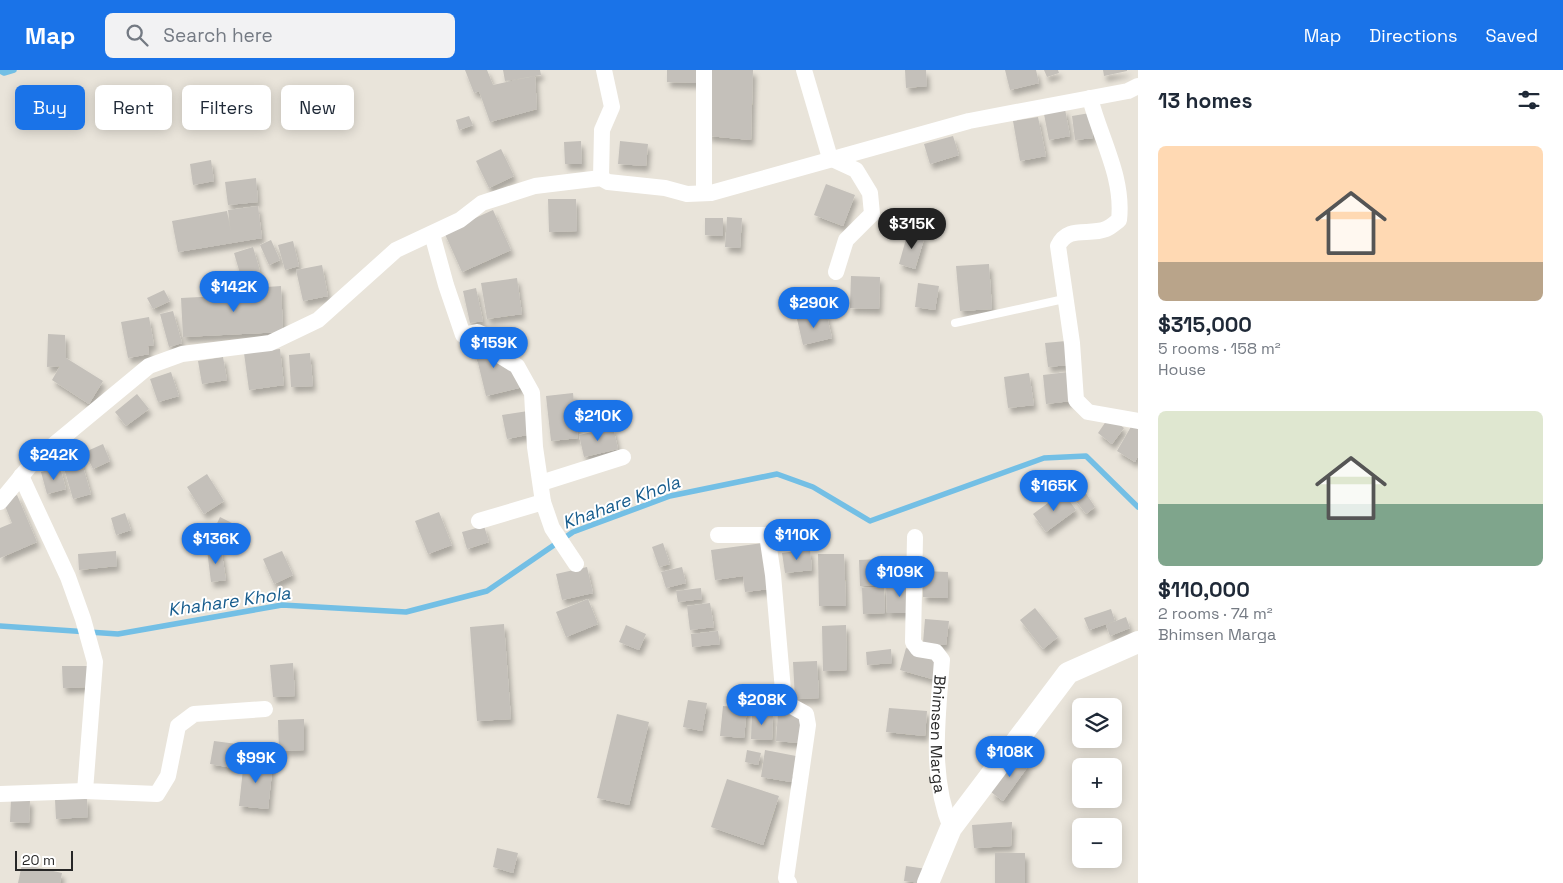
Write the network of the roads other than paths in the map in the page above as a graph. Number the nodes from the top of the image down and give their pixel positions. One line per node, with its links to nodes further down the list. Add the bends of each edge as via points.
1 (604, 70): 7 (street, via 612,107 602,130)
2 (704, 70): 8 (street)
3 (804, 70): 6 (street)
4 (1138, 86): 5 (street)
5 (1090, 98): 6 (street, via 969,121); 11 (street, via 1095,120 1112,157 1121,208 1119,220 1106,229 1070,233 1062,237 1058,246)
6 (830, 158): 8 (street); 10 (street, via 856,170 870,194 872,214 846,240)
7 (601, 178): 8 (street, via 608,182 665,188 687,194); 9 (street, via 526,188 482,203 460,220)
8 (704, 193)
9 (432, 234): 15 (street, via 396,250 318,320 278,340 182,354 149,366 61,437); 16 (street, via 463,335 477,332 489,337 502,357 517,366 532,394)
10 (836, 272)
11 (1064, 299): 12 (lane); 13 (street, via 1072,343 1076,400 1088,412)
12 (955, 324)
13 (1138, 421)
14 (623, 458): 16 (street)
15 (21, 476): 17 (street); 25 (street, via 64,568 84,619 95,662)
16 (541, 483): 18 (street)
17 (0, 502)
18 (543, 502): 19 (street); 22 (street, via 552,528)
19 (479, 521)
20 (718, 535): 28 (street, via 767,535 784,702 806,714 808,725 786,878)
21 (916, 537): 27 (street, Bhimsen Marga, via 912,642 918,649 936,652 942,660 937,753 939,783)
22 (574, 559)
23 (1138, 642): 27 (street, via 1068,673)
24 (264, 709): 25 (street, via 194,714 178,726 168,776 157,794)
25 (85, 791): 26 (street)
26 (0, 794)
27 (950, 828): 29 (street)
28 (789, 883)
29 (928, 883)

